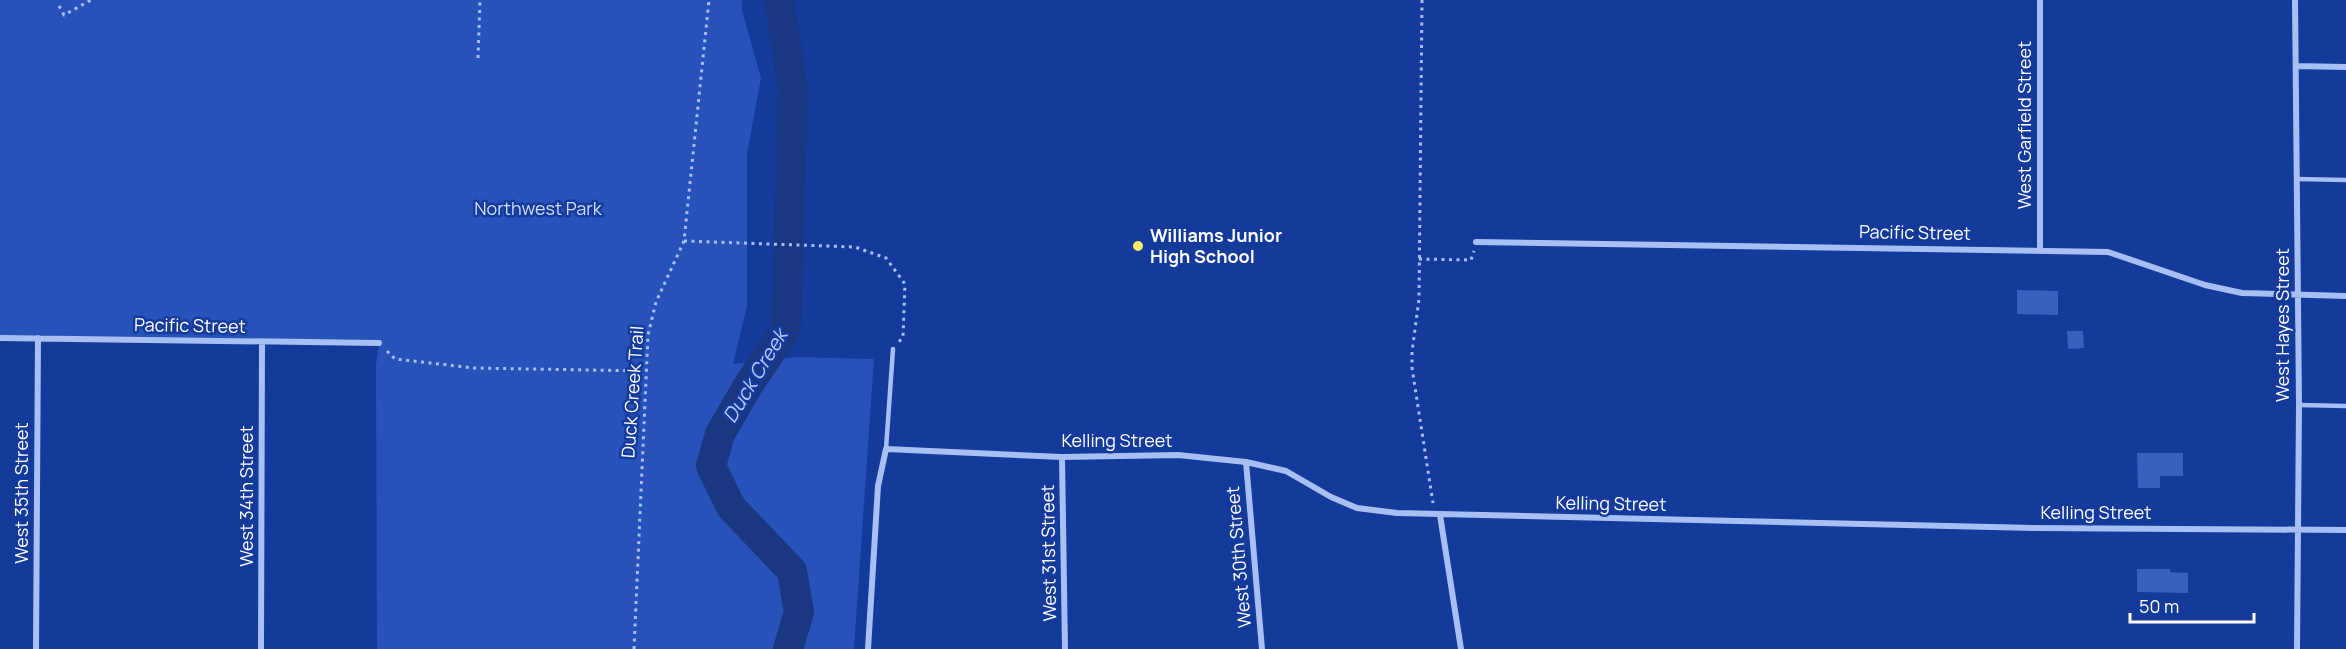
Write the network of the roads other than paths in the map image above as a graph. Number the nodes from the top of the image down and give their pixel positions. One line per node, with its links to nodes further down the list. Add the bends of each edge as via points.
1 (2040, 0): 8 (street, West Garfield Street)
2 (2295, 0): 3 (street, West Hayes Street)
3 (2296, 66): 4 (street); 5 (street, West Hayes Street)
4 (2346, 67)
5 (2297, 179): 6 (lane); 9 (street, West Hayes Street)
6 (2346, 180)
7 (1476, 242): 8 (street, Pacific Street)
8 (2040, 250): 9 (street, Pacific Street, via 2108,252 2205,285 2241,293)
9 (2298, 295): 10 (street, Pacific Street); 16 (street, West Hayes Street)
10 (2346, 296)
11 (0, 338): 12 (street, Pacific Street)
12 (39, 338): 13 (street, Pacific Street); 24 (street, West 35th Street)
13 (262, 343): 14 (street, Pacific Street); 25 (street, West 34th Street)
14 (380, 343)
15 (892, 349): 18 (lane)
16 (2299, 405): 17 (lane); 22 (street, West Hayes Street)
17 (2346, 406)
18 (886, 449): 19 (street, Kelling Street); 26 (street, via 878,486)
19 (1062, 457): 20 (street, Kelling Street, via 1178,455); 27 (street, West 31st Street)
20 (1246, 462): 21 (street, Kelling Street, via 1287,471 1357,508); 28 (street, West 30th Street)
21 (1440, 515): 22 (street, Kelling Street, via 2035,528); 29 (street)
22 (2299, 529): 23 (street, Kelling Street); 30 (street, West Hayes Street)
23 (2346, 530)
24 (36, 649)
25 (261, 649)
26 (868, 649)
27 (1065, 649)
28 (1262, 649)
29 (1461, 649)
30 (2297, 649)

